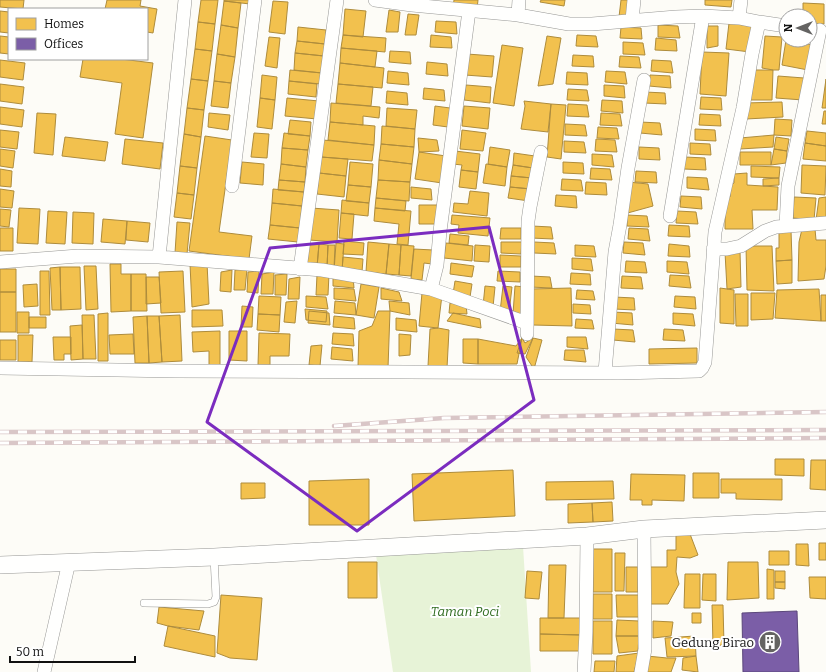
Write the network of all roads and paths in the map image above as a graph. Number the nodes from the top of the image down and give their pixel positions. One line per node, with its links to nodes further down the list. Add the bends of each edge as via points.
1 (185, 0): 24 (street)
2 (255, 0): 19 (street)
3 (337, 0): 26 (street)
4 (375, 0): 8 (street)
5 (519, 0): 10 (street)
6 (634, 0): 13 (street)
7 (741, 0): 12 (street)
8 (412, 3): 9 (street)
9 (469, 11): 10 (street); 27 (street, via 437,265)
10 (518, 15): 13 (street, via 569,24)
11 (703, 16): 12 (street); 13 (street); 20 (street)
12 (739, 18): 14 (street)
13 (632, 20)
14 (759, 22): 15 (street); 23 (street)
15 (778, 25)
16 (819, 30): 22 (street, via 788,186)
17 (644, 80): 29 (street, via 615,252)
18 (541, 152): 27 (street, via 528,221 527,329)
19 (232, 186)
20 (670, 216)
21 (826, 223): 22 (street)
22 (786, 226): 23 (street, via 765,231 741,246)
23 (713, 249): 29 (street, via 707,344 705,362 700,370)
24 (159, 258): 25 (street, via 78,256); 26 (street)
25 (0, 262)
26 (300, 269): 27 (street, via 322,270)
27 (431, 289)
28 (0, 368): 29 (street)
29 (605, 372)
30 (826, 520): 31 (street)
31 (644, 529): 32 (street); 39 (street, via 645,650)
32 (587, 536): 33 (street); 38 (street)
33 (214, 557): 34 (street); 36 (lane, via 214,602)
34 (69, 562): 35 (street); 37 (street)
35 (0, 565)
36 (144, 603)
37 (44, 672)
38 (584, 672)
39 (641, 672)

